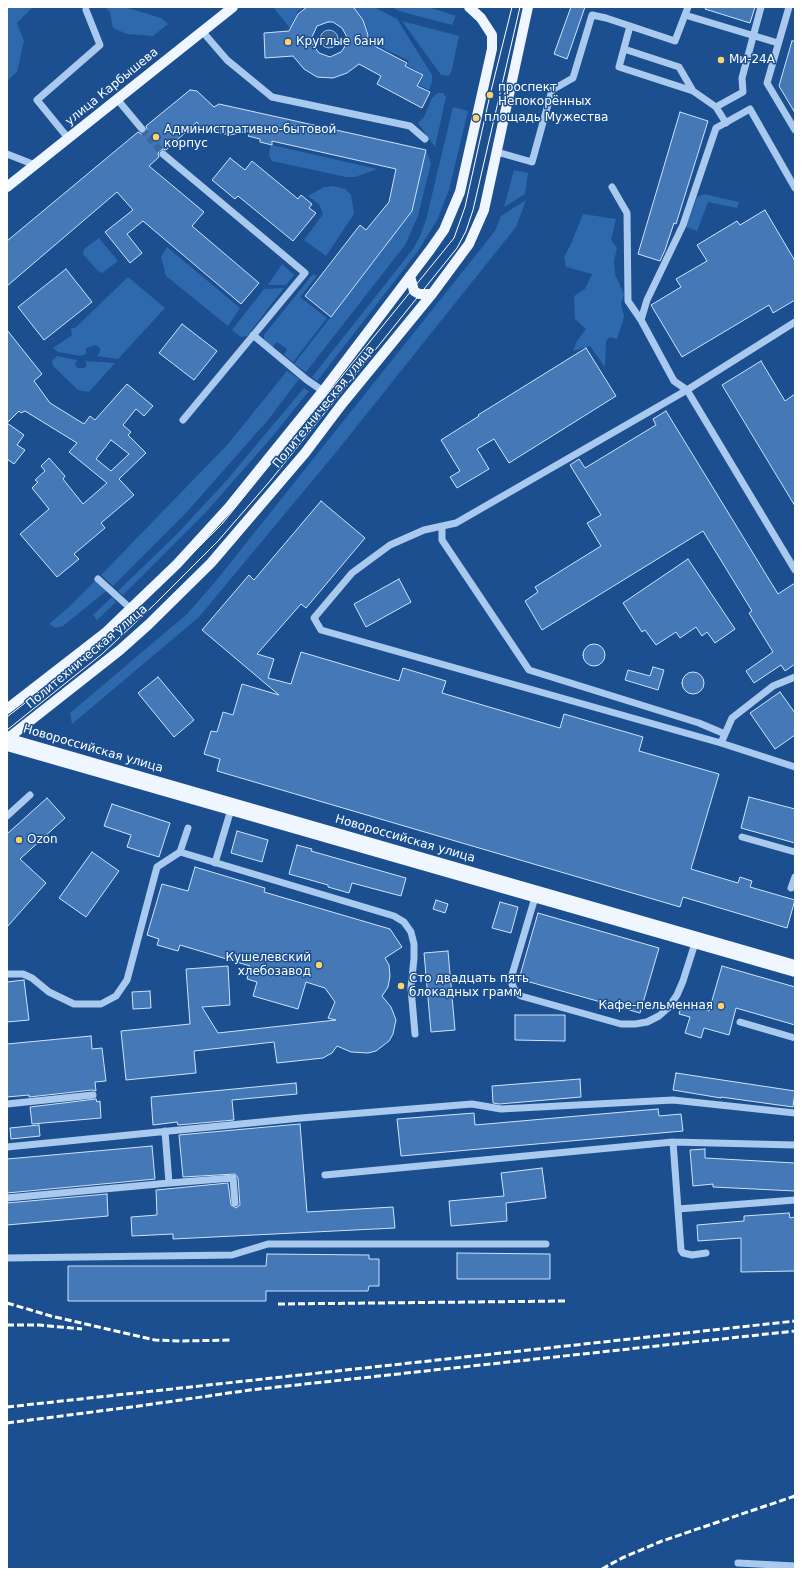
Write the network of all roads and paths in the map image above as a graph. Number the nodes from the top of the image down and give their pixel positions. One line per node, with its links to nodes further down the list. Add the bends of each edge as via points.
1 (233, 7): 10 (main road, улица Карбышева)
2 (469, 7): 30 (main road, Политехническая улица, via 481,18 492,35 492,49 460,192 444,230)
3 (528, 7): 22 (main road, Политехническая улица)
4 (688, 7): 8 (lane)
5 (761, 7): 11 (lane)
6 (789, 7): 12 (lane)
7 (86, 10): 20 (lane, via 100,45 37,100)
8 (685, 15): 9 (lane, via 675,41); 11 (lane)
9 (630, 26): 13 (lane); 22 (lane, via 592,15 573,78 552,90 532,162)
10 (202, 31): 15 (main road, улица Карбышева); 21 (lane, via 227,60 272,97 410,126)
11 (753, 36): 12 (lane); 16 (lane, via 742,78 743,92)
12 (778, 43): 19 (lane, via 767,83)
13 (624, 50): 14 (lane, via 679,67); 14 (lane, via 619,67)
14 (693, 91): 16 (lane)
15 (117, 99): 18 (lane); 20 (main road, улица Карбышева)
16 (716, 107): 17 (lane)
17 (726, 123): 26 (lane, via 750,110); 32 (lane, via 716,128 684,225 647,300)
18 (142, 129)
19 (795, 130)
20 (68, 138): 25 (main road, улица Карбышева)
21 (425, 140)
22 (497, 152): 31 (main road, Политехническая улица, via 484,210 470,244)
23 (7, 154): 25 (lane)
24 (163, 154): 34 (lane, via 305,273)
25 (35, 165): 28 (main road, улица Карбышева)
26 (793, 179): 29 (lane)
27 (612, 187): 32 (lane, via 627,213 628,301)
28 (7, 188)
29 (795, 188)
30 (410, 276): 31 (main road, via 414,290 419,294); 36 (main road, Политехническая улица)
31 (432, 294): 45 (main road, Политехническая улица, via 305,453 211,563 120,650)
32 (641, 320): 35 (lane, via 674,380)
33 (795, 322): 35 (lane)
34 (253, 335): 36 (lane); 37 (lane)
35 (687, 390): 38 (lane, via 456,522); 39 (lane)
36 (323, 391): 41 (main road, Политехническая улица, via 230,506 177,564)
37 (183, 420)
38 (442, 526): 44 (lane, via 442,540 529,670 699,723); 46 (lane, via 424,530 390,545 352,573 314,618 321,630)
39 (795, 570)
40 (98, 578): 41 (lane)
41 (130, 608): 43 (main road, Политехническая улица, via 105,633)
42 (795, 677): 44 (lane, via 773,686 732,718)
43 (7, 709)
44 (725, 734): 46 (lane)
45 (7, 740): 49 (main road, Новороссийская улица)
46 (722, 743): 47 (lane)
47 (795, 767)
48 (30, 796): 50 (lane)
49 (232, 806): 55 (lane); 58 (main road, Новороссийская улица)
50 (7, 816)
51 (188, 828): 53 (lane)
52 (742, 837): 54 (lane)
53 (180, 852): 55 (lane); 62 (lane, via 157,867 127,980 116,996 101,1004 74,1004 49,992 32,978 23,974)
54 (795, 852)
55 (215, 863): 64 (lane, via 394,916 404,922 411,932 414,944 410,988)
56 (795, 877): 57 (lane)
57 (791, 888)
58 (536, 894): 59 (main road, Новороссийская улица); 59 (lane, via 512,975 512,984 521,996 621,1024 648,1022 668,1008 677,995)
59 (696, 940): 60 (main road, Новороссийская улица); 61 (main road, Новороссийская улица)
60 (795, 965)
61 (795, 972)
62 (7, 974)
63 (740, 1022): 65 (lane)
64 (415, 1034)
65 (795, 1038)
66 (93, 1095): 67 (lane)
67 (7, 1104)
68 (795, 1113): 69 (lane, via 673,1100 501,1109 472,1104)
69 (165, 1131): 72 (lane); 74 (lane)
70 (673, 1142): 71 (lane); 73 (lane); 78 (lane)
71 (795, 1145)
72 (7, 1147)
73 (325, 1174)
74 (169, 1182): 75 (lane); 77 (lane, via 233,1178)
75 (7, 1198)
76 (795, 1200): 78 (lane)
77 (235, 1203)
78 (678, 1208): 80 (lane, via 681,1250 692,1255)
79 (546, 1244): 81 (lane, via 268,1244 232,1255)
80 (706, 1253)
81 (7, 1258)
82 (738, 1563): 83 (lane)
83 (795, 1566)

